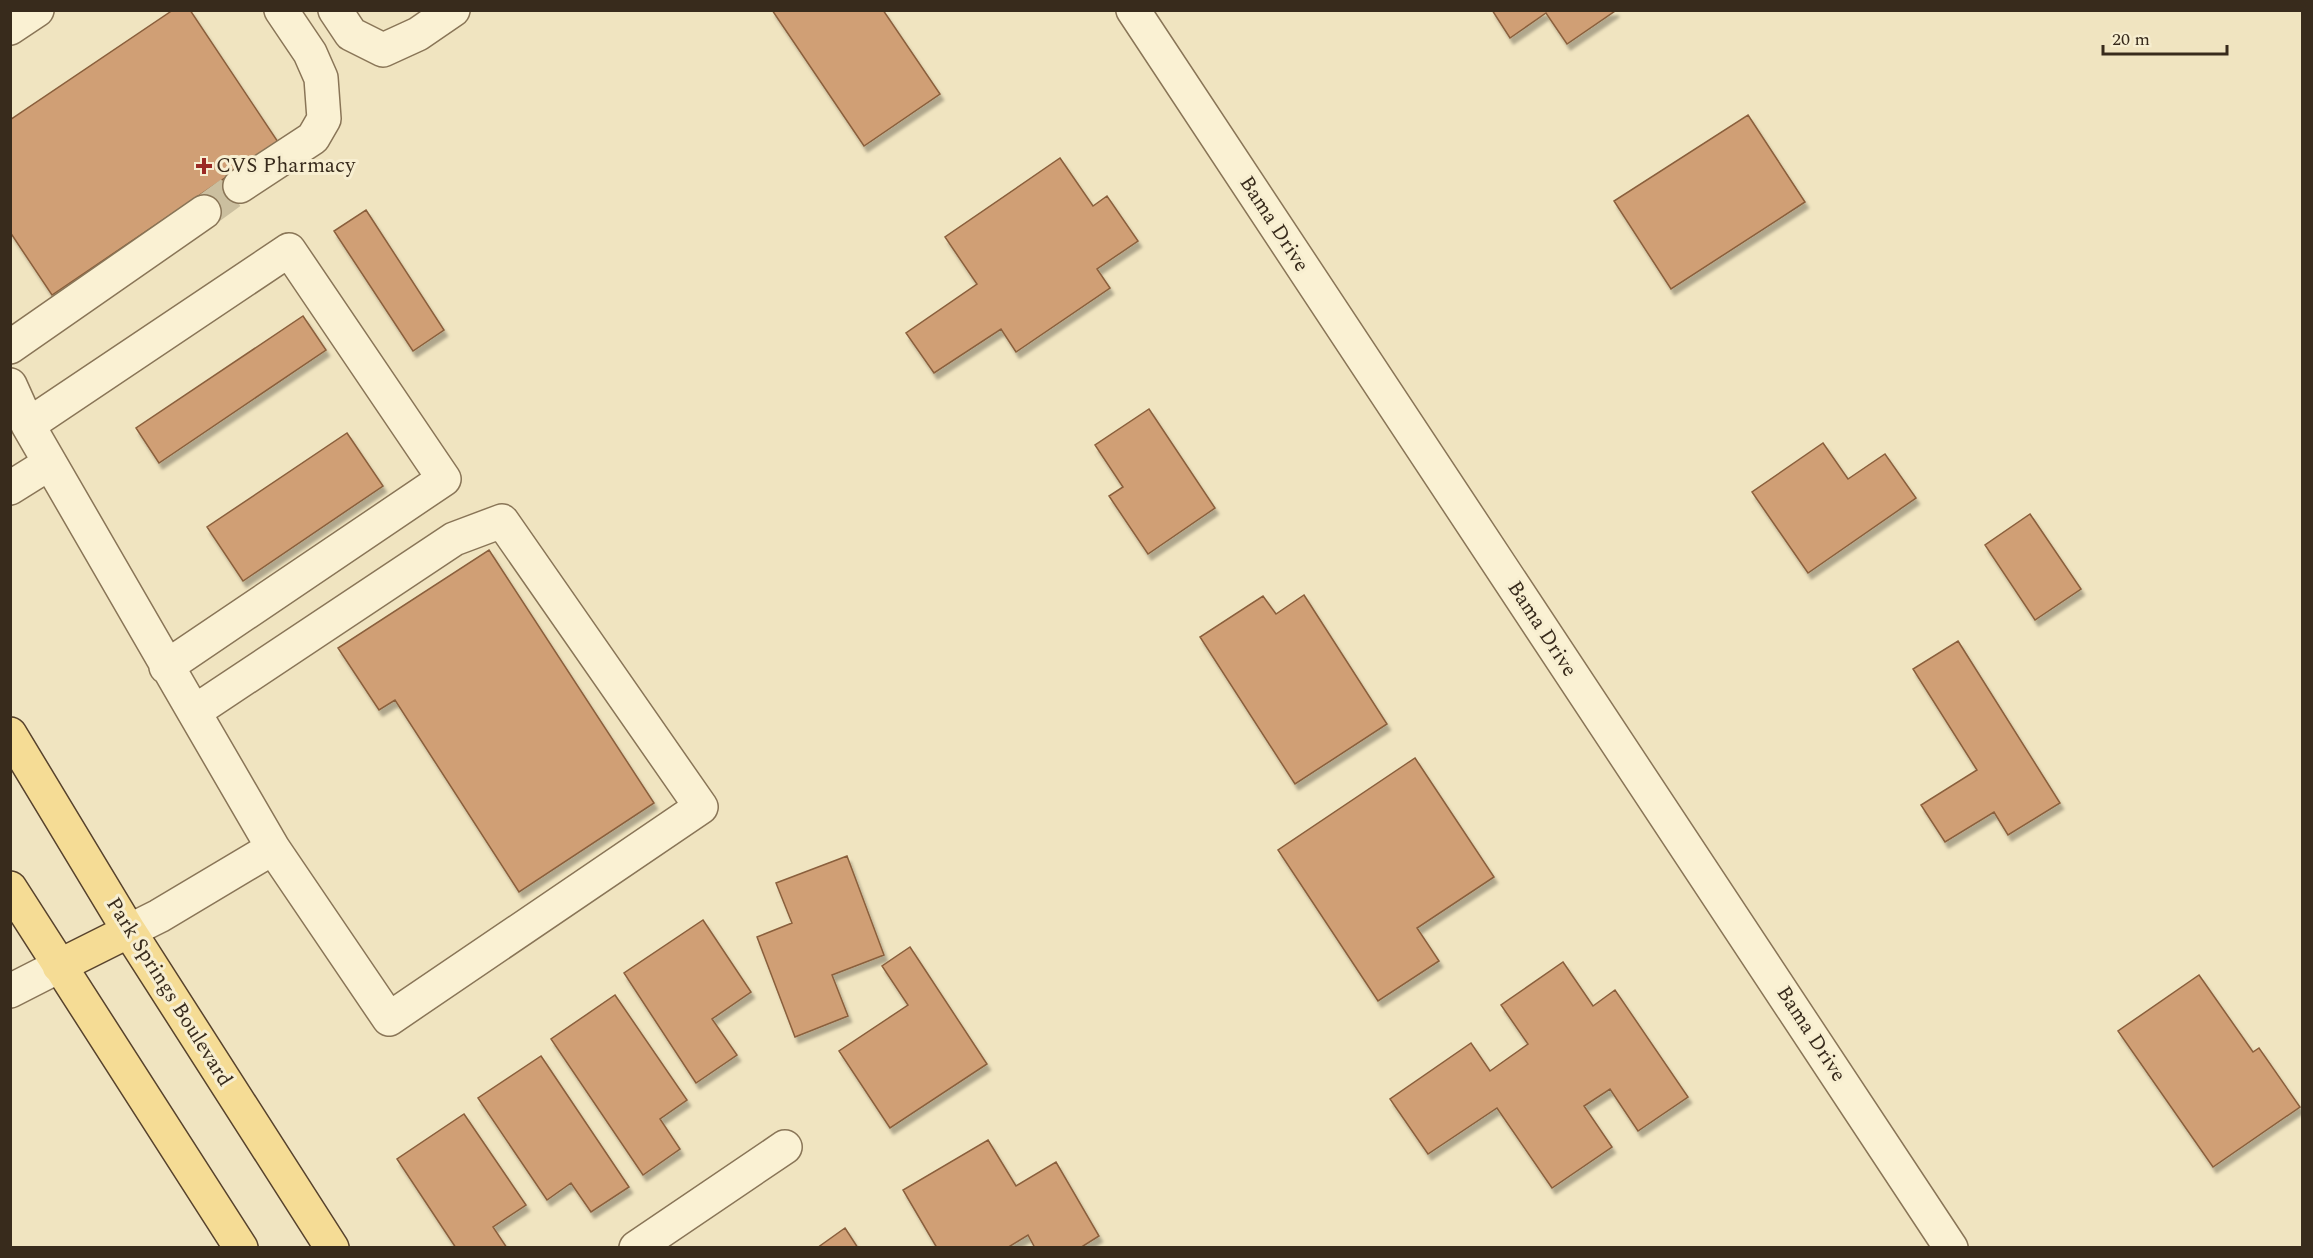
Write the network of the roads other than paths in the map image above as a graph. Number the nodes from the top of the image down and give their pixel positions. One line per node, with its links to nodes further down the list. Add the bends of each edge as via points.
1 (37, 10): 6 (street)
2 (281, 10): 7 (street, via 310,53 321,78 324,118 313,138)
3 (336, 10): 4 (street, via 351,34 383,50 418,34)
4 (453, 10)
5 (1133, 10): 26 (street, Bama Drive)
6 (10, 28)
7 (240, 186)
8 (204, 212): 9 (street)
9 (10, 347)
10 (10, 385): 11 (street)
11 (28, 425): 12 (street); 14 (street, via 289,250 444,479)
12 (50, 463): 13 (street); 14 (street)
13 (10, 488)
14 (166, 667): 15 (street)
15 (194, 712): 17 (street); 17 (street, via 454,539 502,521 701,807 389,1019)
16 (10, 734): 19 (main road, Park Springs Boulevard)
17 (273, 848): 19 (street)
18 (10, 888): 20 (main road)
19 (129, 931): 20 (main road); 24 (main road, Park Springs Boulevard)
20 (59, 966): 21 (street); 23 (main road)
21 (10, 991)
22 (785, 1147): 25 (street)
23 (241, 1248)
24 (332, 1248)
25 (636, 1248)
26 (1952, 1248)

